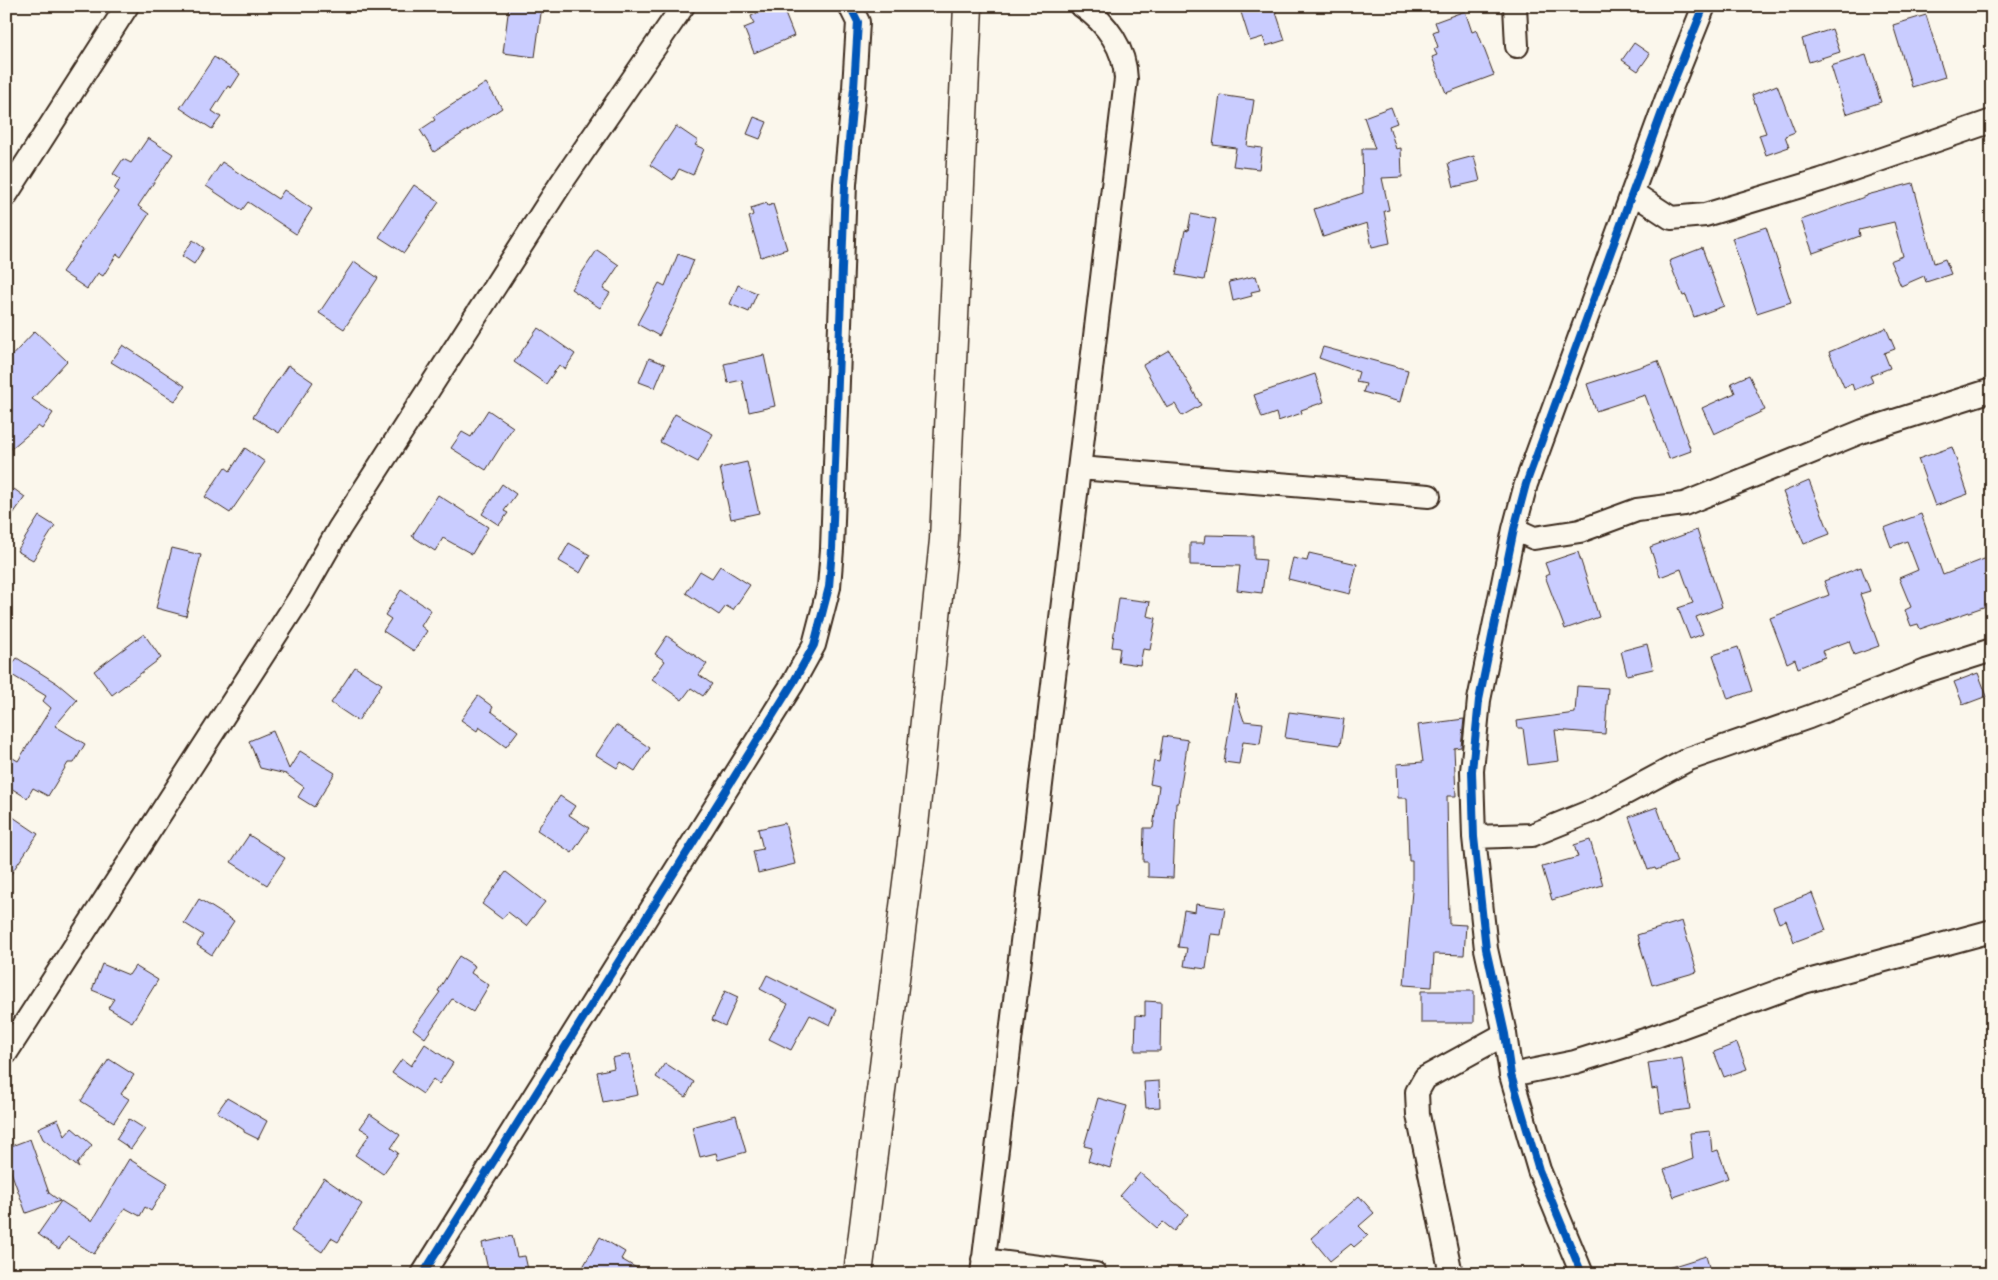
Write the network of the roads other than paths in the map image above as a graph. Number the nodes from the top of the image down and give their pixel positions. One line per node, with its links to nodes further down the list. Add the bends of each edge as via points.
1 (127, 6): 11 (street)
2 (683, 6): 20 (street, via 562,182 339,529 300,599)
3 (850, 6): 23 (street, via 858,22 845,184 832,549 829,587 814,645)
4 (968, 6): 24 (main road, via 944,540 912,845)
5 (1082, 6): 13 (street, via 1116,40 1126,62 1126,79)
6 (1515, 6): 8 (street)
7 (1704, 6): 10 (street)
8 (1516, 46)
9 (1992, 121): 10 (street, via 1821,180 1704,215 1671,218)
10 (1633, 193): 15 (street, via 1526,484)
11 (6, 195)
12 (1992, 390): 15 (street, via 1863,431 1684,504 1637,510 1580,531 1534,538)
13 (1079, 468): 14 (street); 22 (street)
14 (1430, 496)
15 (1514, 529): 17 (street, via 1479,700 1472,771)
16 (1992, 650): 17 (street, via 1926,671 1810,717 1689,759 1594,810 1532,835)
17 (1474, 838): 19 (street, via 1486,949)
18 (1992, 931): 21 (street, via 1804,982 1575,1062)
19 (1505, 1034): 21 (street); 26 (street, via 1425,1078 1417,1092 1418,1115)
20 (6, 1053)
21 (1511, 1075): 27 (street, via 1539,1170)
22 (983, 1267): 25 (street)
23 (423, 1274)
24 (858, 1274)
25 (1095, 1274)
26 (1451, 1274)
27 (1582, 1274)

